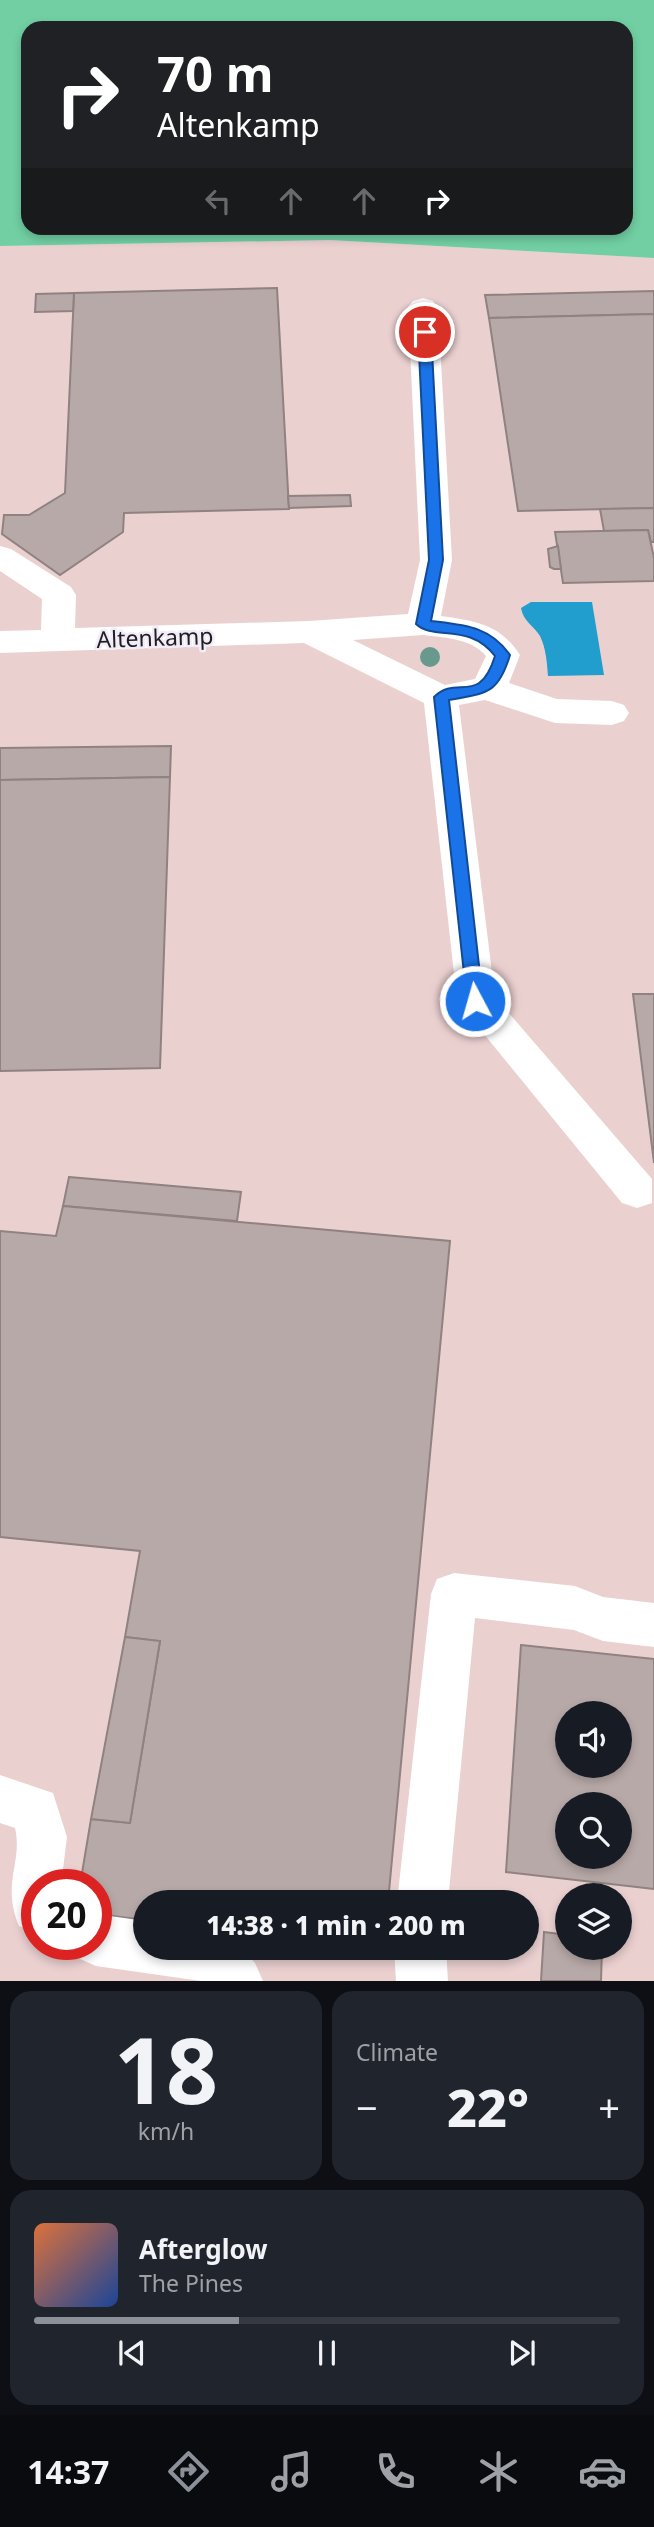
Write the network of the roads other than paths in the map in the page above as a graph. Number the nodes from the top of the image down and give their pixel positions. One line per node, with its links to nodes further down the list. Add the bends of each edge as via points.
1 (423, 307): 3 (street, via 436,560)
2 (0, 556): 5 (street, via 59,595)
3 (423, 624): 4 (street, Altenkamp); 7 (street, Altenkamp, via 490,639 503,655)
4 (309, 632): 5 (street, Altenkamp); 8 (street, Altenkamp)
5 (58, 640): 6 (street, Altenkamp)
6 (0, 642)
7 (486, 688): 8 (street); 9 (street, via 555,711)
8 (441, 697): 10 (street, via 475,1001)
9 (611, 713)
10 (636, 1191)
11 (654, 1625): 14 (street, via 603,1619 575,1608 454,1594)
12 (0, 1799): 13 (street, via 35,1810 42,1837)
13 (38, 1869)
14 (423, 1890)
15 (112, 1942): 16 (street)
16 (133, 1945)
17 (217, 1960): 19 (street)
18 (421, 1960): 20 (street)
19 (237, 1981)
20 (422, 1981)

